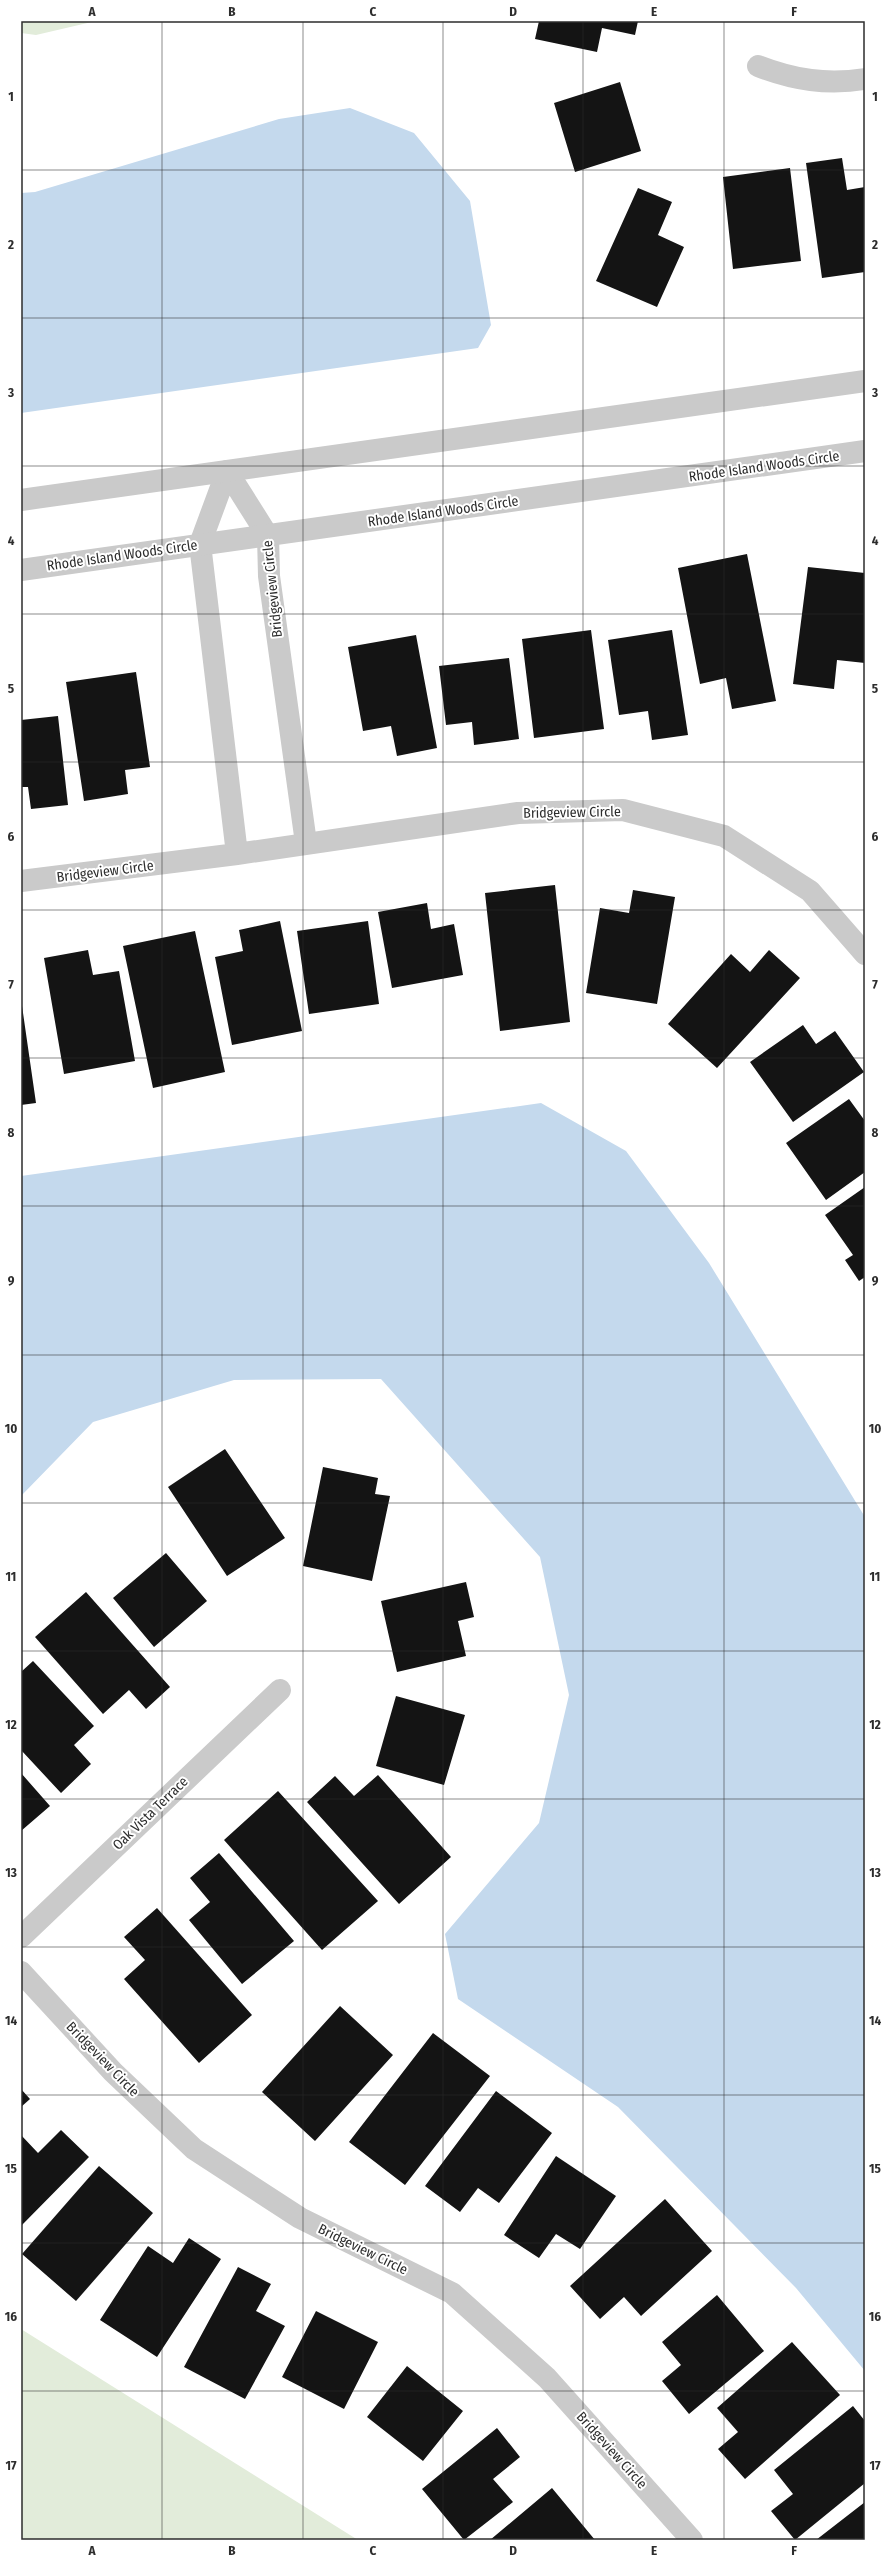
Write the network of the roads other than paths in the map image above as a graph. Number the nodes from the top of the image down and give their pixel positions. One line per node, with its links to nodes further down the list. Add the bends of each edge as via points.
1 (758, 66): 2 (street, via 801,80 825,82)
2 (865, 79)
3 (865, 381): 5 (street)
4 (865, 452): 7 (street, Rhode Island Woods Circle)
5 (227, 471): 6 (street); 7 (street, Bridgeview Circle); 8 (street)
6 (21, 500)
7 (268, 536): 8 (street, Rhode Island Woods Circle); 10 (street, Bridgeview Circle, via 269,576)
8 (200, 544): 9 (street, Rhode Island Woods Circle); 11 (street)
9 (21, 570)
10 (306, 843): 11 (street, Bridgeview Circle); 13 (street, Bridgeview Circle, via 518,813 623,810 724,836 810,891)
11 (237, 854): 12 (street, Bridgeview Circle)
12 (21, 881)
13 (865, 954)
14 (280, 1690): 15 (street, Oak Vista Terrace)
15 (21, 1936)
16 (21, 1972): 17 (street, Bridgeview Circle, via 113,2072 194,2149 300,2218 452,2293 547,2378)
17 (692, 2540)

